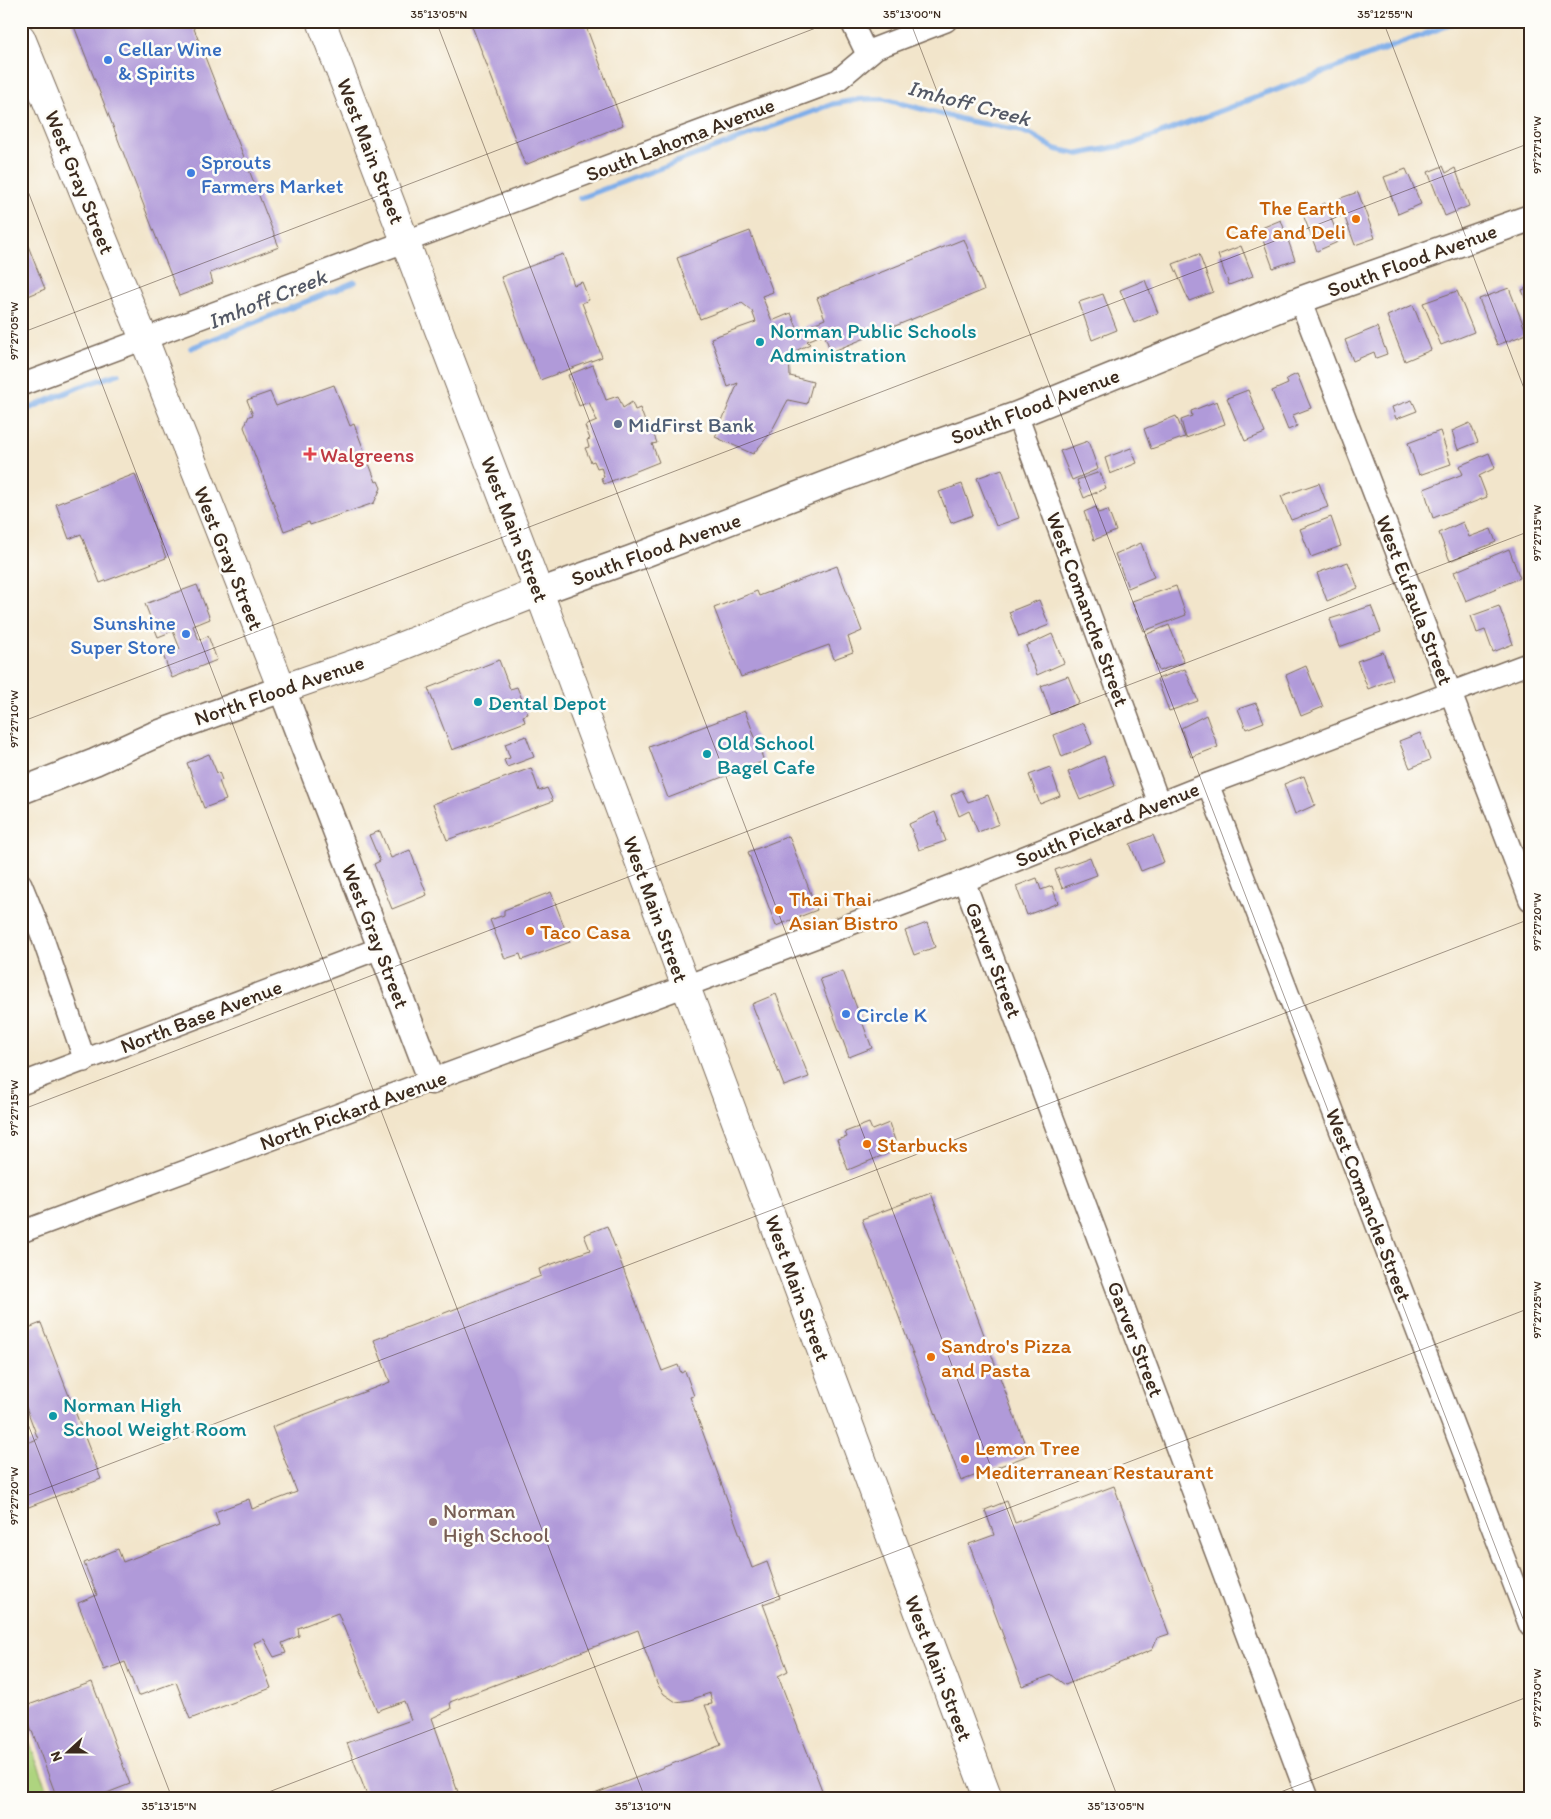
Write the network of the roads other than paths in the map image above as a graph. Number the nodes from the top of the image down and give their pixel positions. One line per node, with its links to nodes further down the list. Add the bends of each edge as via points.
1 (321, 21): 7 (main road, West Main Street)
2 (851, 21): 5 (street)
3 (946, 21): 5 (street, South Lahoma Avenue)
4 (21, 38): 9 (main road, West Gray Street)
5 (867, 54): 7 (street, South Lahoma Avenue, via 838,80)
6 (1530, 218): 8 (street, South Flood Avenue)
7 (405, 241): 9 (street, South Lahoma Avenue); 12 (main road, West Main Street)
8 (1300, 300): 11 (street, South Flood Avenue); 15 (street, West Eufaula Street)
9 (144, 339): 10 (street, South Lahoma Avenue); 14 (main road, West Gray Street)
10 (21, 385)
11 (1017, 415): 12 (street, South Flood Avenue); 18 (street, West Comanche Street)
12 (539, 592): 14 (main road, North Flood Avenue); 23 (main road, West Main Street)
13 (1530, 663): 15 (street, South Pickard Avenue)
14 (282, 689): 17 (street, North Flood Avenue, via 152,736); 22 (street, West Gray Street)
15 (1451, 693): 16 (street, South Pickard Avenue); 21 (street, West Eufaula Street)
16 (1208, 784): 18 (street, South Pickard Avenue); 28 (street, West Comanche Street)
17 (21, 791)
18 (1159, 804): 19 (street, South Pickard Avenue)
19 (964, 881): 23 (street, South Pickard Avenue); 30 (street, Garver Street)
20 (21, 884): 24 (street)
21 (1530, 900)
22 (380, 948): 24 (street, North Base Avenue); 25 (street, West Gray Street)
23 (685, 986): 25 (street, North Pickard Avenue); 29 (main road, West Main Street)
24 (85, 1060): 26 (street, North Base Avenue)
25 (432, 1081): 27 (street, North Pickard Avenue)
26 (21, 1084)
27 (21, 1232)
28 (1530, 1626)
29 (988, 1798)
30 (1308, 1798)

